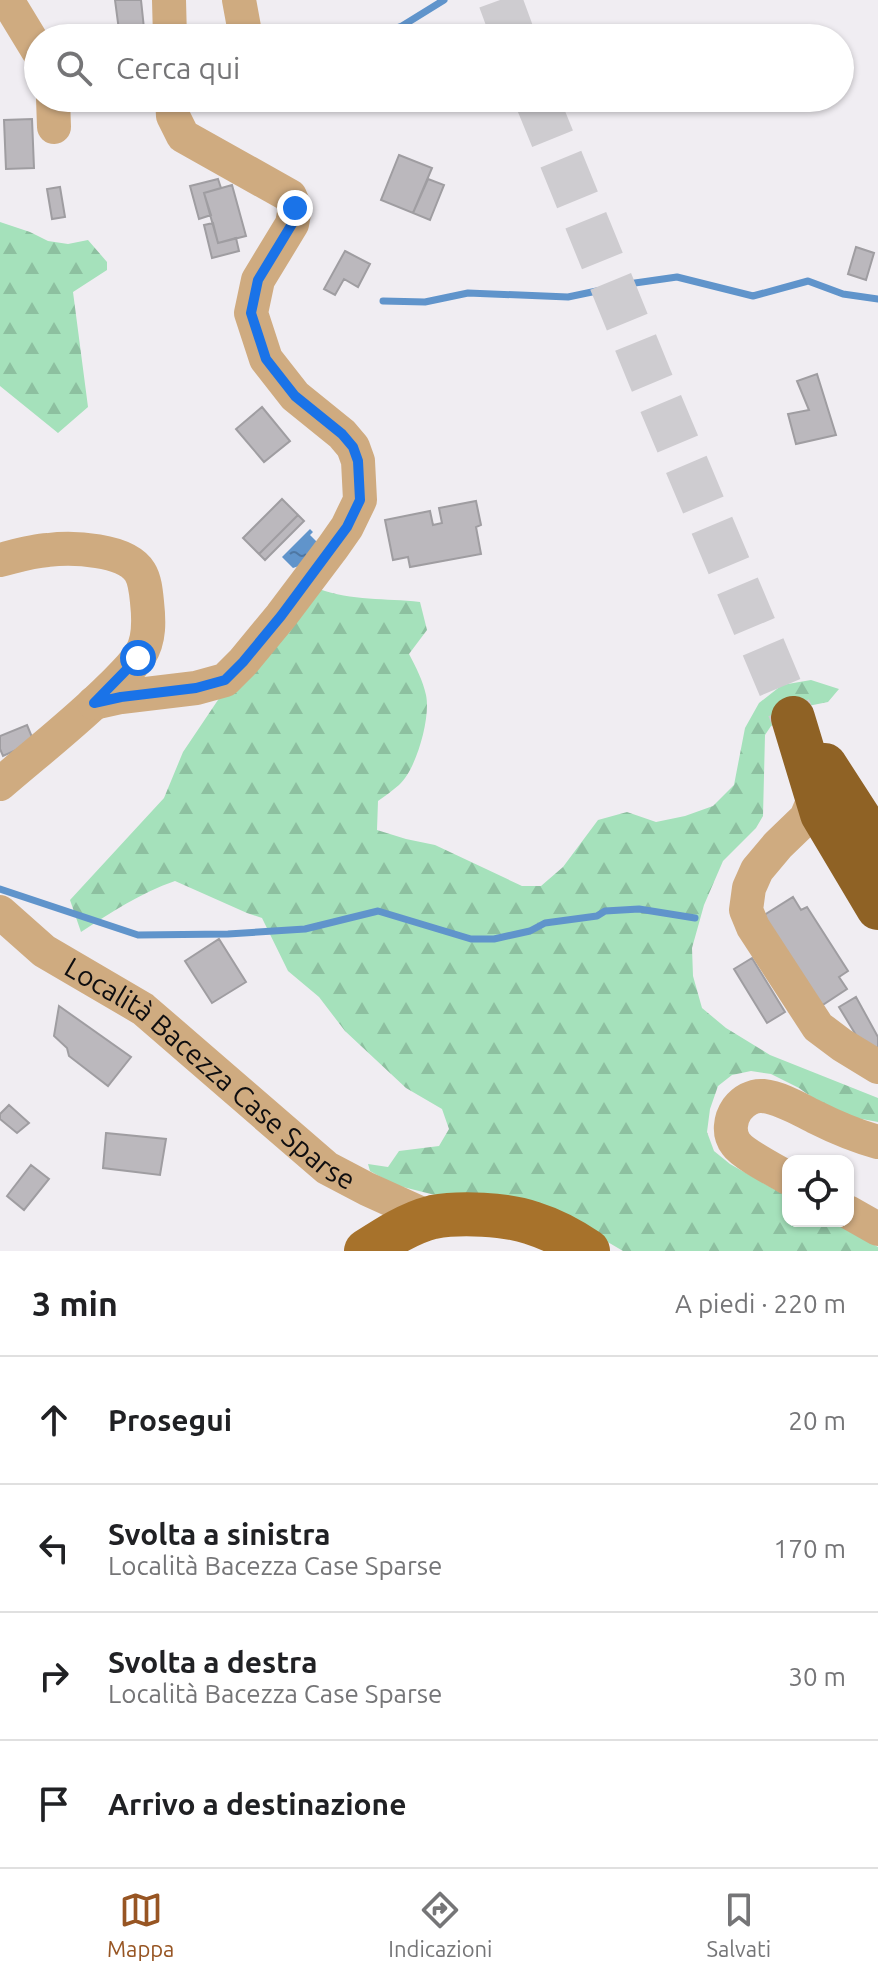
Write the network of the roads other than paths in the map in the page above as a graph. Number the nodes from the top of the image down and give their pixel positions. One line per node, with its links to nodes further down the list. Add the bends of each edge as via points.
1 (4, 0): 6 (street)
2 (169, 0): 4 (street)
3 (239, 0): 5 (street)
4 (170, 24)
5 (243, 24)
6 (24, 28)
7 (173, 112): 9 (street, via 183,136 290,196 295,208 292,224 258,280 251,313 266,359 295,396 353,447 360,500 347,527 281,616 225,680)
8 (0, 560): 9 (street, via 77,549 114,554 141,573 147,600 146,645)
9 (94, 703): 10 (street)
10 (0, 784)
11 (816, 794): 12 (highway, via 793,718); 13 (highway, via 822,814); 15 (street, via 806,818 757,870 746,910 818,1027)
12 (878, 847)
13 (878, 908)
14 (0, 912): 19 (street, Località Bacezza Case Sparse, via 44,951 143,1009 327,1168)
15 (878, 1067)
16 (878, 1142): 17 (street, via 779,1100 750,1098 734,1113 736,1145)
17 (782, 1174)
18 (854, 1215): 20 (street)
19 (431, 1218): 21 (main road); 22 (main road, via 462,1215 532,1222)
20 (878, 1229)
21 (366, 1251)
22 (588, 1251)

